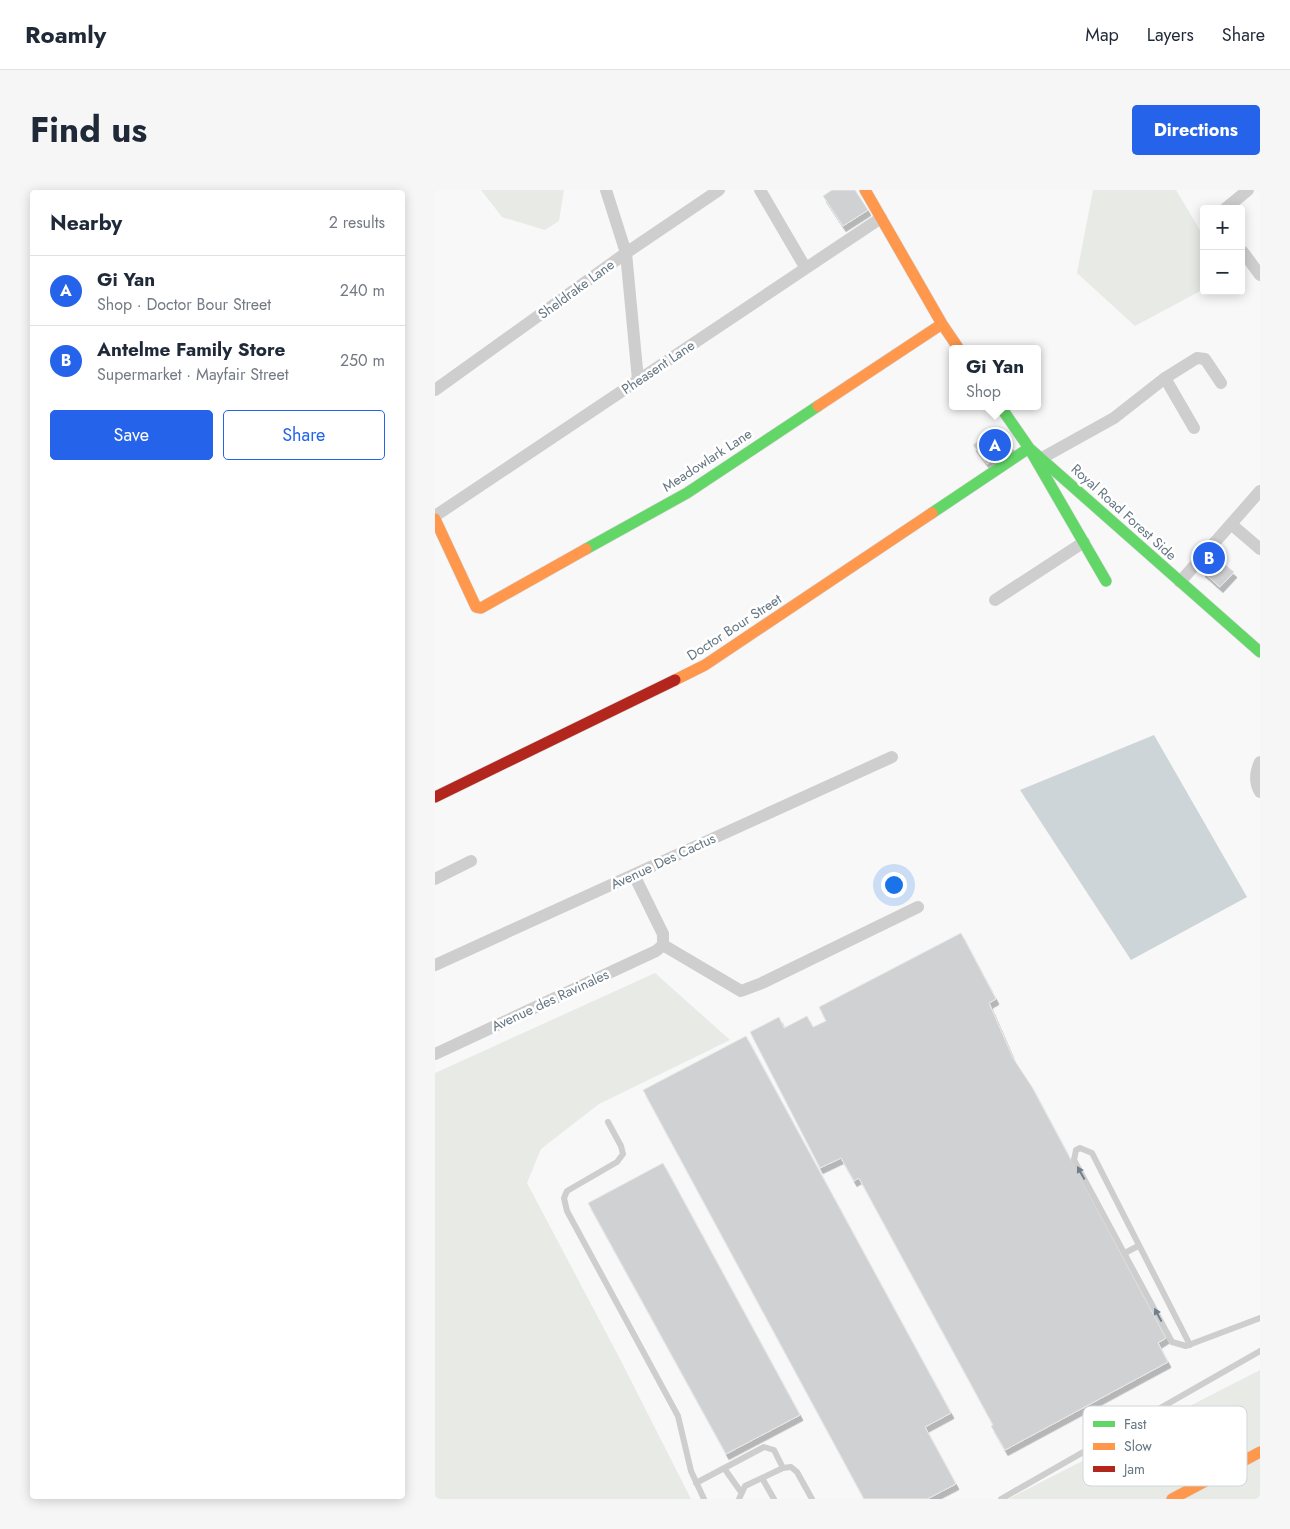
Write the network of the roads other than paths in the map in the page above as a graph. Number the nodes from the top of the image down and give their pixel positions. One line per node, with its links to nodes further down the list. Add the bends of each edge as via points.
1 (606, 190): 8 (street)
2 (719, 190): 8 (street, Sheldrake Lane)
3 (760, 190): 10 (street)
4 (865, 190): 7 (street)
5 (1248, 190): 6 (street)
6 (1230, 205)
7 (881, 218): 10 (street, Pheasent Lane); 12 (street)
8 (625, 253): 15 (street); 17 (street, Sheldrake Lane)
9 (1245, 255): 11 (street)
10 (805, 267): 15 (street, Pheasent Lane)
11 (1260, 275)
12 (942, 324): 13 (street); 23 (street, Meadowlark Lane, via 687,493 481,608 476,607)
13 (956, 345)
14 (1165, 378): 16 (street, via 1201,357); 19 (street); 21 (street, via 1114,418)
15 (639, 380): 23 (street, Pheasent Lane)
16 (1221, 383)
17 (435, 390)
18 (1003, 410): 20 (street, Royal Road Forest Side)
19 (1194, 428)
20 (1029, 448): 21 (street, Royal Road Forest Side); 25 (street); 34 (street, Doctor Bour Street, via 705,665)
21 (1043, 458): 28 (street, Royal Road Forest Side)
22 (1260, 492): 24 (street)
23 (435, 518)
24 (1231, 524): 26 (street); 28 (street)
25 (1084, 542): 27 (street); 29 (street)
26 (1260, 549)
27 (1106, 581)
28 (1180, 582): 30 (street, Royal Road Forest Side)
29 (995, 600)
30 (1260, 652)
31 (892, 757): 36 (street, Avenue Des Cactus)
32 (1260, 762): 33 (street, via 1255,773)
33 (1260, 792)
34 (435, 797)
35 (471, 861): 37 (street)
36 (634, 874): 39 (street, via 663,934); 40 (street, Avenue Des Cactus)
37 (435, 879)
38 (918, 907): 39 (street, via 762,983 741,990)
39 (663, 945): 41 (street, Avenue des Ravinales)
40 (435, 965)
41 (435, 1054)
42 (608, 1122): 55 (lane, via 623,1154 617,1162 567,1191 564,1198 567,1210 678,1416)
43 (1138, 1246): 44 (lane); 44 (lane, one-way to 43, via 1074,1160 1076,1150 1080,1148 1092,1154); 46 (lane)
44 (1125, 1253): 46 (lane, one-way to 44, via 1172,1342)
45 (1260, 1318): 46 (lane)
46 (1190, 1345)
47 (1260, 1351): 48 (lane)
48 (1164, 1406)
49 (1083, 1452): 62 (lane)
50 (1260, 1452): 51 (street)
51 (1247, 1459)
52 (724, 1468): 53 (lane, via 764,1447 774,1450); 55 (lane); 57 (lane)
53 (783, 1468): 54 (lane); 61 (lane, via 791,1467 797,1472)
54 (762, 1478): 57 (lane, via 745,1486); 60 (lane)
55 (696, 1483): 58 (lane)
56 (1197, 1486): 63 (street)
57 (741, 1492): 59 (lane)
58 (704, 1499)
59 (739, 1499)
60 (774, 1499)
61 (811, 1499)
62 (1001, 1499)
63 (1173, 1499)

